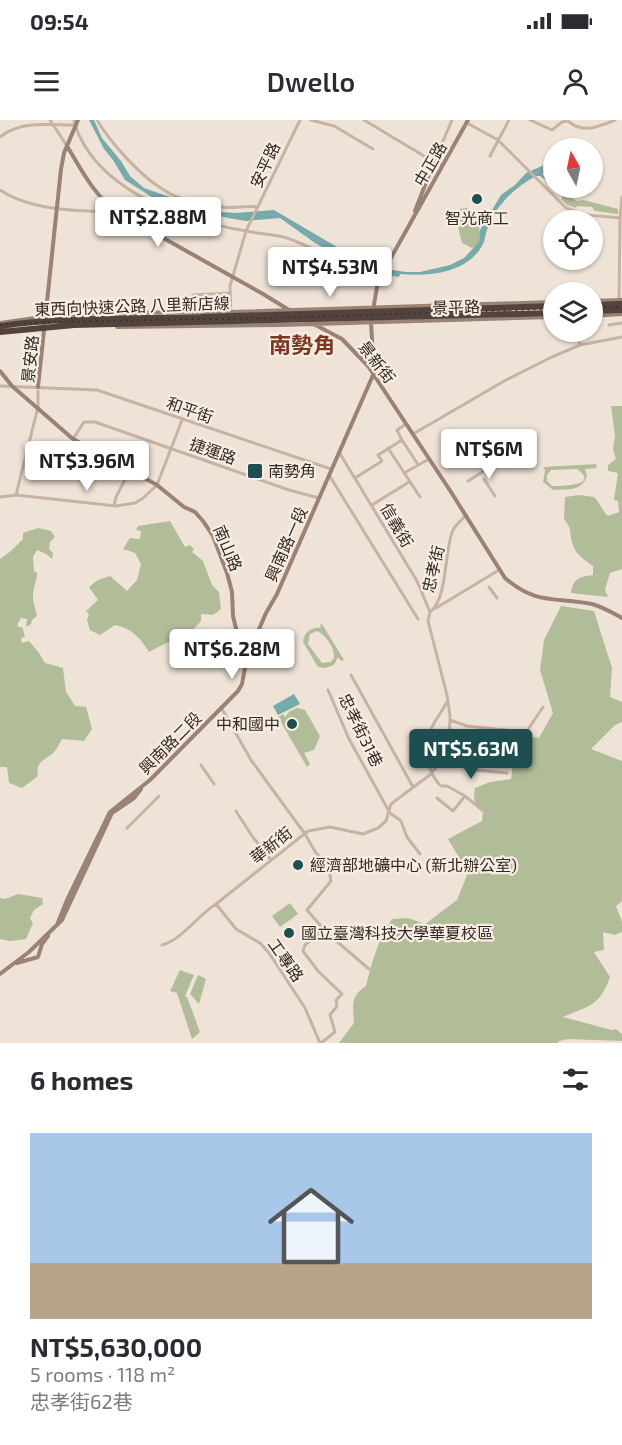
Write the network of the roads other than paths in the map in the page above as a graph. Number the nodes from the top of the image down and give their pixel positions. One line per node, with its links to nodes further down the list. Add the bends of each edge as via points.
1 (50, 120): 12 (street, 景新街)
2 (97, 120): 23 (street, via 133,164 164,191 223,207)
3 (300, 120): 23 (street, 安平路)
4 (311, 120): 16 (street, via 334,126)
5 (364, 120): 18 (street)
6 (452, 120): 18 (street)
7 (509, 120): 14 (street)
8 (530, 120): 9 (street, via 552,130 568,121 576,128 588,129)
9 (615, 120)
10 (76, 122): 12 (street); 15 (main road, 景安路); 27 (street, via 79,137 102,169 123,186 169,211)
11 (467, 122): 14 (street); 19 (main road, 中正路)
12 (53, 125): 13 (street, via 16,128); 15 (street, 景新街)
13 (0, 137)
14 (498, 140): 17 (street); 26 (street, via 566,208)
15 (67, 146): 22 (main road, 景安路); 24 (main road, 景新街, via 93,189)
16 (373, 149)
17 (490, 156)
18 (434, 162): 19 (street); 25 (main road)
19 (443, 165): 25 (main road, 中正路)
20 (0, 190): 22 (street, via 28,202)
21 (622, 197): 26 (street)
22 (57, 208): 24 (street); 44 (main road, 景安路)
23 (257, 209): 27 (street, 安平路)
24 (117, 212): 28 (main road, 景新街)
25 (414, 214): 29 (main road, 中正路)
26 (620, 218): 32 (street)
27 (247, 229): 28 (street, 安平路); 29 (street, via 312,248)
28 (233, 277): 30 (street, 安平路); 37 (main road, 景新街)
29 (378, 282): 36 (main road, 中正路)
30 (230, 293): 31 (street); 39 (street, 安平路)
31 (193, 295)
32 (621, 301): 33 (highway); 40 (street)
33 (603, 302)
34 (543, 304): 44 (highway, 東西向快速公路 八里新店線, via 202,318)
35 (543, 304): 36 (main road, 景平路)
36 (372, 308): 37 (main road, 景平路); 45 (main road, 中正路)
37 (289, 310): 39 (main road, 景平路); 48 (main road, 景新街)
38 (220, 312): 39 (main road, 景平路); 44 (main road, 景平路, via 95,313); 44 (highway)
39 (231, 312): 44 (main road, 景平路, via 211,320); 49 (street, 安平路)
40 (621, 313): 41 (highway)
41 (603, 314)
42 (543, 315): 45 (main road, 景平路)
43 (543, 315): 52 (highway, 東西向快速公路 八里新店線, via 74,325)
44 (45, 318): 46 (highway, 東西向快速公路 八里新店線); 51 (main road, 景安路)
45 (371, 322): 48 (main road, 景平路); 57 (main road, 中正路)
46 (1, 323)
47 (622, 323): 50 (street)
48 (314, 324): 49 (main road, 景平路); 57 (main road, 景新街, via 342,339)
49 (231, 325): 51 (main road, 景平路)
50 (609, 325)
51 (45, 328): 52 (main road, 景平路); 60 (main road, 景安路)
52 (0, 332)
53 (622, 338): 55 (street)
54 (579, 342): 55 (street)
55 (580, 345): 64 (street, via 506,380)
56 (0, 372): 59 (main road, 南山路)
57 (374, 373): 63 (main road, 景新街); 69 (main road, 興南路一段)
58 (0, 386): 59 (street, 和平街)
59 (12, 386): 60 (street, 和平街); 61 (main road, 南山路)
60 (38, 387): 61 (street, 景安路); 62 (street, 和平街, via 97,390)
61 (38, 407): 65 (main road, 南山路); 81 (street, 景安路)
62 (182, 420): 68 (street); 74 (street, 和平街)
63 (406, 424): 64 (main road, 景新街); 66 (street, via 397,430)
64 (412, 434): 70 (main road, 景新街)
65 (73, 439): 68 (street, 捷運路, via 84,422 89,421); 73 (main road, 南山路)
66 (402, 440): 67 (street); 72 (street)
67 (388, 448): 75 (street); 76 (street, via 378,455 382,461)
68 (172, 449): 80 (street); 85 (street, 捷運路)
69 (339, 452): 74 (main road, 興南路一段); 76 (street, 信義街)
70 (429, 459): 75 (street); 88 (main road, 景新街)
71 (500, 461): 79 (street)
72 (417, 463)
73 (130, 470): 80 (main road, 南山路); 87 (street)
74 (330, 472): 85 (main road, 興南路一段); 95 (street)
75 (404, 473): 78 (street)
76 (355, 478): 86 (street, 信義街)
77 (484, 479): 82 (street)
78 (409, 482): 84 (street); 86 (street)
79 (468, 482)
80 (157, 485): 87 (street, via 135,503); 96 (main road, 南山路, via 195,512 213,536 232,592 238,638)
81 (16, 495): 83 (street); 87 (street)
82 (495, 496)
83 (0, 497)
84 (420, 497)
85 (319, 498): 96 (main road, 興南路一段)
86 (372, 505): 93 (street, 信義街, via 417,581)
87 (114, 506)
88 (466, 515): 89 (main road, 景新街); 92 (street, 忠孝街, via 454,527)
89 (499, 570): 92 (street); 94 (main road, 景新街, via 516,588 528,594 591,604)
90 (489, 587): 91 (street)
91 (497, 598)
92 (436, 608): 93 (street, 忠孝街)
93 (430, 612): 99 (street, 忠孝街, via 428,621)
94 (622, 618)
95 (417, 619)
96 (247, 657): 101 (main road, 興南路二段, via 242,684)
97 (351, 675): 108 (street)
98 (328, 690): 113 (street, 忠孝街31巷, via 349,739)
99 (447, 700): 102 (street, 忠孝街); 106 (street, via 426,743)
100 (543, 706): 102 (street, via 524,732 467,726)
101 (222, 709): 116 (street, 華新街, via 250,760); 120 (main road, 興南路二段, via 143,786 110,812 62,917)
102 (450, 720): 103 (street, 忠孝街, via 449,745)
103 (441, 760): 105 (street, via 475,771); 106 (street, 忠孝街)
104 (201, 765): 107 (street)
105 (507, 773)
106 (431, 774): 108 (street, 忠孝街); 110 (street, via 441,786)
107 (214, 784)
108 (413, 787): 113 (street, 忠孝街, via 391,804)
109 (159, 796): 115 (street)
110 (465, 796): 111 (street, via 453,811); 114 (street)
111 (437, 798)
112 (236, 811): 118 (street)
113 (390, 813): 116 (street, 忠孝街, via 382,825 363,834 330,827); 117 (street, 忠孝街31巷, via 401,822)
114 (487, 814)
115 (127, 828)
116 (305, 834): 118 (street, 華新街); 121 (street, via 328,864 331,881 307,910)
117 (420, 854)
118 (271, 860): 119 (street, 華新街)
119 (216, 904): 122 (street, 華新街); 126 (street, 工專路, via 236,929 269,953 305,1008)
120 (52, 929): 123 (main road, 興南路二段); 123 (main road, 興南路二段, via 38,957)
121 (324, 929): 124 (street); 126 (street, 工專路, via 303,951 342,994 330,1015 335,1032)
122 (162, 945)
123 (8, 967): 125 (main road, 興南路二段)
124 (369, 969)
125 (0, 974)
126 (321, 1043)

